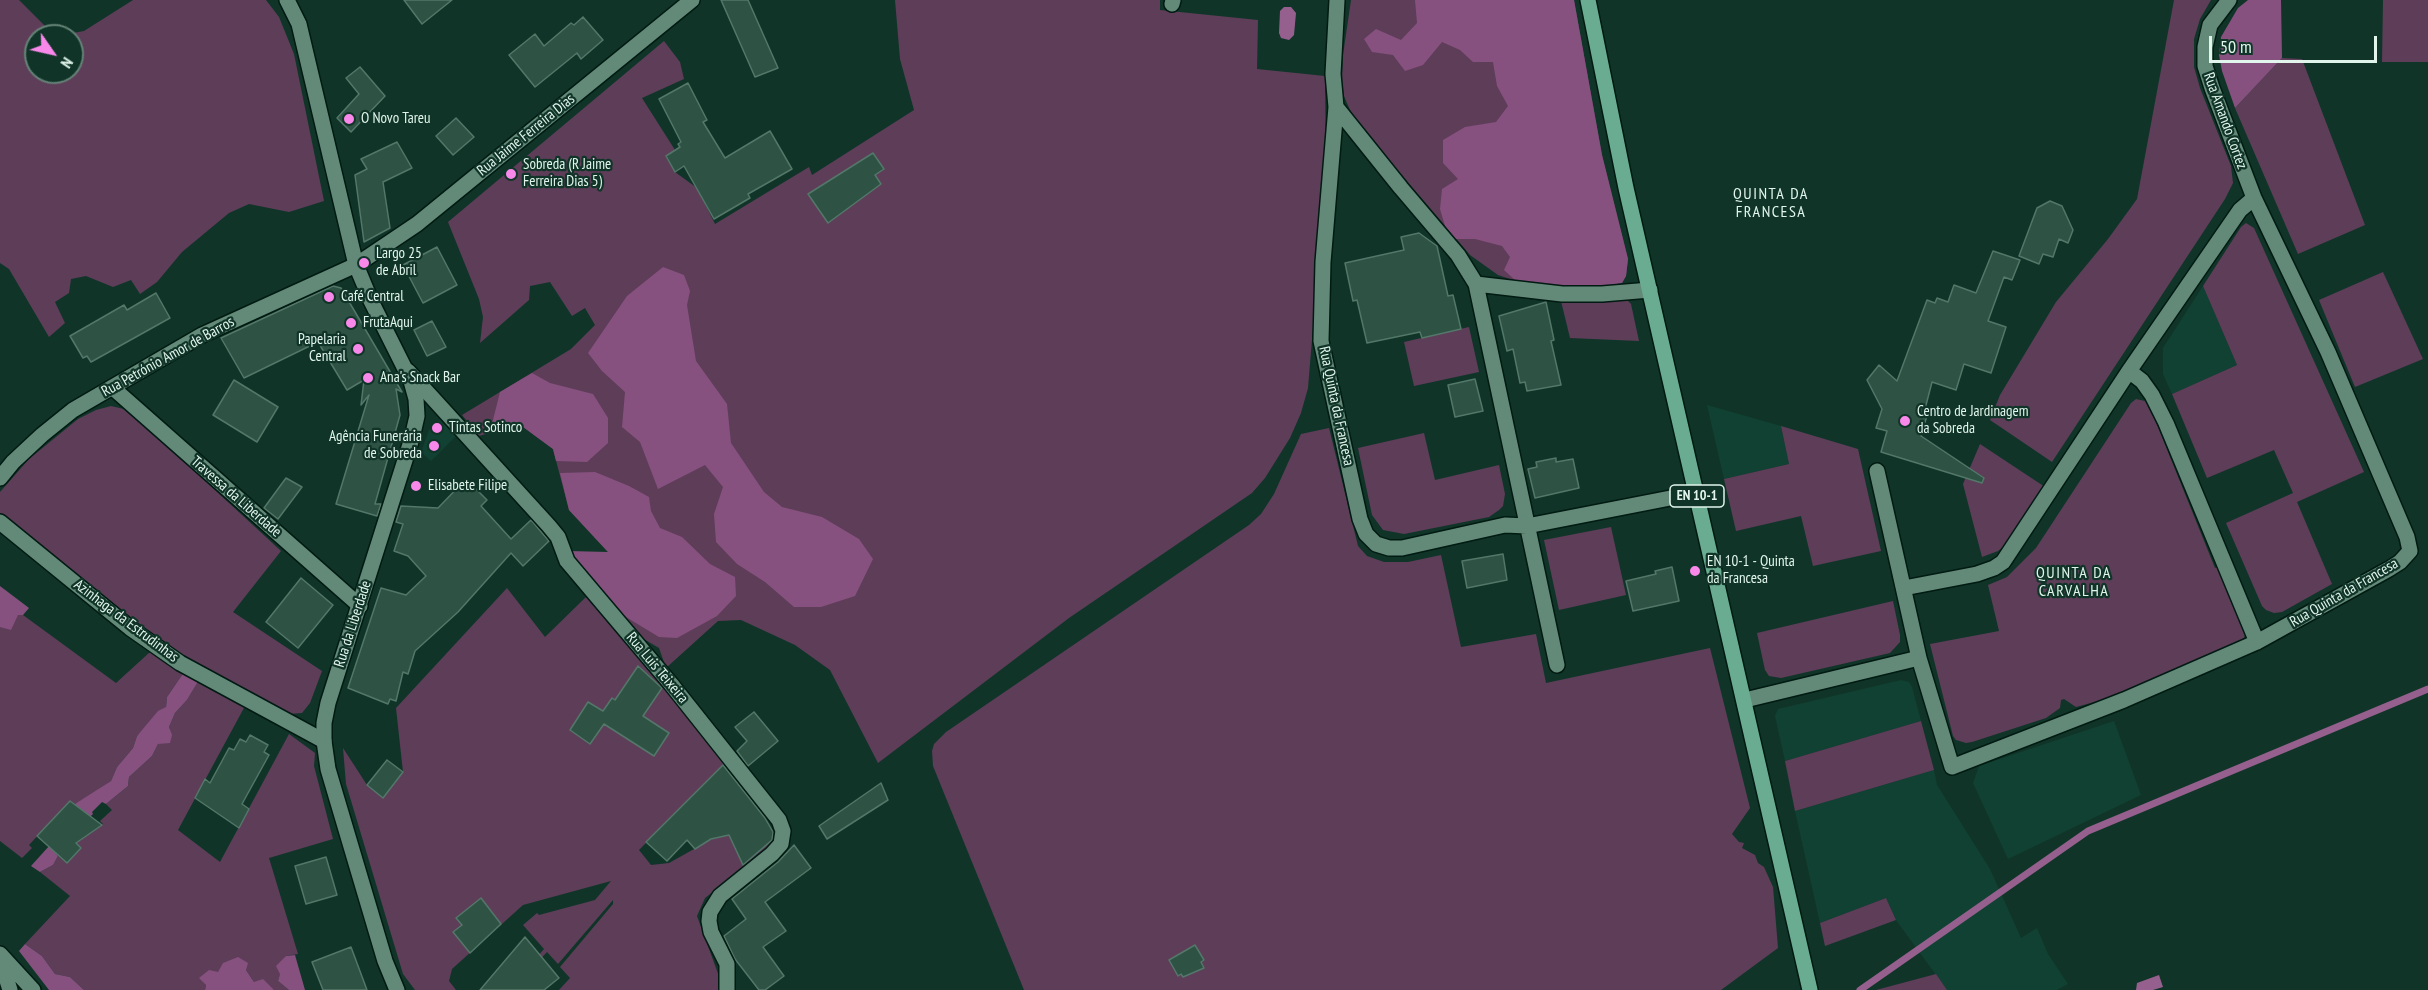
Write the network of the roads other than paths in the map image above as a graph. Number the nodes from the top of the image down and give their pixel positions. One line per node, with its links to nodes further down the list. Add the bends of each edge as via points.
1 (692, 0): 9 (street, Rua Jaime Ferreira Dias, via 417,224)
2 (1336, 0): 6 (street, Rua Quinta da Francesa)
3 (1588, 0): 11 (main road, EN 10-1)
4 (2229, 0): 7 (street, Rua Amando Cortez, via 2210,25 2205,66)
5 (295, 3): 9 (street, Rua da Liberdade)
6 (1336, 107): 10 (street, via 1458,255); 19 (street, Rua Quinta da Francesa, via 1323,262 1321,341 1366,534 1376,544 1402,548 1505,525)
7 (2246, 177): 8 (street, Rua Quinta da Francesa)
8 (2254, 198): 13 (street, via 2240,210); 22 (street, Rua Quinta da Francesa, via 2328,352 2410,551 2390,569)
9 (356, 265): 12 (street, Rua da Liberdade); 14 (street, Rua Petrónio Amor de Barros, via 201,335)
10 (1476, 284): 11 (street, via 1562,294); 19 (street)
11 (1650, 290): 17 (main road, EN 10-1)
12 (401, 361): 21 (street, Rua da Liberdade, via 413,390 417,416); 32 (street, Rua Luis Teixeira, via 549,526 567,561 779,820 783,831 781,844 720,896 710,912 711,932 727,964)
13 (2129, 370): 20 (street, via 2003,562 1977,574); 22 (street, via 2152,395 2166,423)
14 (113, 387): 16 (street, Rua Petrónio Amor de Barros, via 73,410); 21 (street, Travessa da Liberdade)
15 (1877, 471): 20 (street)
16 (0, 478)
17 (1696, 493): 19 (street, Rua Quinta da Francesa); 25 (main road, EN 10-1)
18 (0, 522): 26 (street, Azinhaga da Estrudinhas, via 130,628 180,663)
19 (1527, 526): 24 (street)
20 (1904, 588): 23 (street)
21 (360, 606): 26 (street, Rua da Liberdade, via 328,703)
22 (2257, 642): 23 (street, Rua Quinta da Francesa, via 2124,700 1952,767)
23 (1919, 658): 25 (street)
24 (1557, 665)
25 (1745, 700): 33 (main road, EN 10-1)
26 (324, 741): 31 (street, Rua da Liberdade, via 328,769)
27 (0, 954): 30 (street)
28 (0, 958): 29 (street)
29 (10, 990)
30 (33, 990)
31 (397, 990)
32 (727, 990)
33 (1810, 990)

